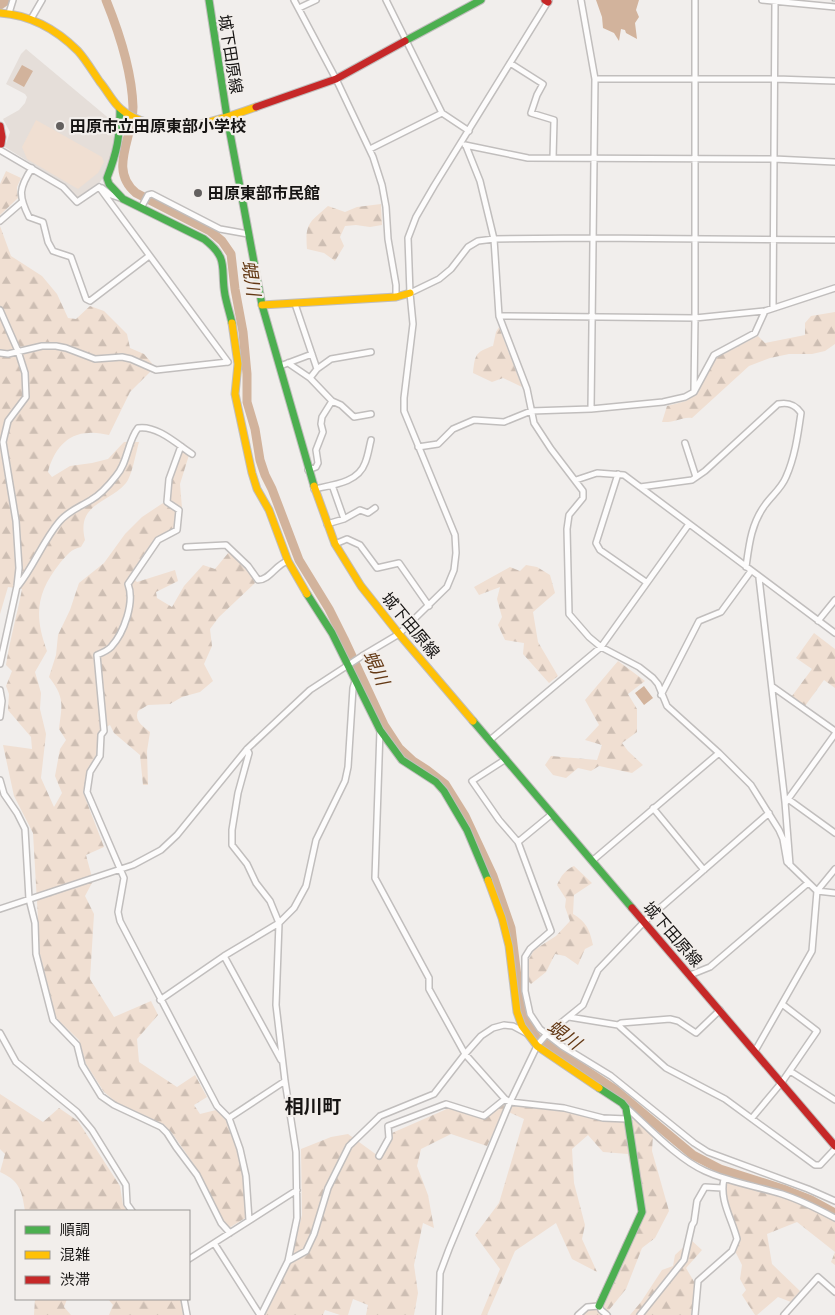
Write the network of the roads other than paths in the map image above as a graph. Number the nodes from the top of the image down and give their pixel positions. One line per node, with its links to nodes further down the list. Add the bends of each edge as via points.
1 (13, 0): 15 (street)
2 (42, 0): 17 (street)
3 (209, 0): 27 (street, 城下田原線)
4 (294, 0): 14 (street)
5 (316, 0): 14 (street)
6 (386, 0): 18 (street)
7 (481, 0): 18 (street)
8 (581, 0): 20 (street)
9 (695, 0): 21 (street)
10 (762, 0): 12 (street)
11 (548, 1): 19 (street)
12 (776, 2): 13 (street); 22 (street)
13 (835, 7)
14 (299, 8): 23 (street)
15 (9, 13): 16 (street); 17 (street)
16 (0, 14)
17 (31, 19): 25 (street, via 79,52)
18 (407, 41): 23 (street); 26 (street)
19 (510, 62): 29 (street); 34 (street, via 543,84 532,113 554,120)
20 (594, 79): 21 (street); 35 (street)
21 (696, 79): 22 (street); 36 (street)
22 (776, 79): 24 (street); 37 (street)
23 (336, 80): 27 (street); 33 (street)
24 (835, 81)
25 (120, 109): 27 (street, via 136,120 178,127); 41 (street, via 120,134 107,178)
26 (442, 113): 29 (street); 33 (street)
27 (227, 117): 45 (street, 城下田原線)
28 (0, 126): 32 (street)
29 (469, 131): 30 (street)
30 (461, 142): 31 (street); 53 (street, via 411,228 408,249)
31 (466, 146): 34 (street, via 528,158); 47 (street, via 480,180)
32 (0, 148): 39 (street)
33 (370, 149): 54 (street, via 383,192)
34 (553, 158): 35 (street)
35 (592, 158): 36 (street); 46 (street)
36 (695, 159): 37 (street); 48 (street)
37 (774, 159): 38 (street); 49 (street)
38 (835, 162)
39 (32, 168): 40 (street, via 64,187 77,202); 42 (street, via 22,183)
40 (99, 187): 41 (street); 51 (street)
41 (123, 200): 43 (street)
42 (22, 202): 44 (street); 51 (street, via 29,217 43,222 53,251 71,257 86,300 90,301)
43 (143, 205): 45 (street, via 152,194 220,229); 94 (street, via 204,239 216,248 222,259 238,364 236,394 241,425 257,489 269,510)
44 (0, 218)
45 (248, 234): 56 (street, 城下田原線)
46 (592, 238): 47 (street); 48 (street); 61 (street)
47 (494, 239): 53 (street, via 478,241 468,247 440,279); 60 (street)
48 (694, 239): 49 (street); 62 (street)
49 (775, 240): 50 (street); 57 (street)
50 (835, 240)
51 (149, 256): 63 (street, via 228,362 156,370 131,359 95,358 56,346)
52 (835, 288): 57 (street)
53 (410, 292): 54 (street); 79 (street, via 413,324 404,411)
54 (396, 297): 55 (street)
55 (295, 304): 56 (street); 66 (street)
56 (262, 305): 68 (street, 城下田原線)
57 (773, 308): 59 (street)
58 (0, 310): 63 (street)
59 (765, 311): 62 (street); 71 (street, via 755,333 714,356)
60 (499, 316): 61 (street); 74 (street, via 527,389)
61 (592, 317): 62 (street); 73 (street)
62 (696, 318): 71 (street)
63 (18, 351): 65 (street); 99 (street, via 25,373 26,397 8,421 3,442 16,521)
64 (371, 352): 69 (street, via 331,360)
65 (0, 353)
66 (312, 354): 67 (street); 69 (street)
67 (288, 363): 68 (street); 70 (street)
68 (280, 366): 81 (street, 城下田原線)
69 (318, 369): 70 (street)
70 (310, 378): 72 (street)
71 (694, 392): 73 (street, via 663,402)
72 (332, 401): 75 (street, via 341,404 354,417); 81 (street, via 322,417 323,432 316,450 318,463)
73 (591, 408): 74 (street)
74 (531, 411): 79 (street, via 504,422 474,420 453,429 438,444); 84 (street, via 550,449)
75 (372, 414)
76 (371, 440): 85 (street, via 364,465 357,474)
77 (685, 443): 83 (street)
78 (181, 446): 80 (street); 99 (street, via 146,427 138,428 117,475 91,500 59,522); 131 (street, via 169,479 167,502 179,510 177,530 158,540 128,584 131,591 126,624 111,647 97,655 104,731 100,756 90,772 87,792)
79 (418, 447): 101 (street, via 455,535 454,570 447,587)
80 (192, 454)
81 (308, 470): 87 (street, 城下田原線)
82 (618, 474): 84 (street, via 597,473); 86 (street); 98 (street, via 596,543 600,550)
83 (696, 477): 86 (street); 95 (street, via 778,404 785,402 797,407 801,413 796,448 787,476 757,518)
84 (576, 480): 106 (street, via 583,491 583,498 570,515 567,529 569,614)
85 (332, 485): 87 (street); 89 (street)
86 (640, 487): 91 (street)
87 (314, 489): 90 (street, 城下田原線)
88 (375, 508): 89 (street, via 368,513 360,510)
89 (344, 519): 90 (street)
90 (327, 524): 92 (street, 城下田原線)
91 (689, 524): 95 (street); 98 (street)
92 (335, 544): 101 (street, via 348,539 360,545 377,568 399,563); 104 (street, 城下田原線, via 361,586)
93 (186, 547): 94 (street, via 226,545 258,580 263,580)
94 (288, 561): 108 (street)
95 (746, 567): 96 (street)
96 (752, 571): 97 (street); 112 (street, via 721,612 699,621)
97 (759, 578): 102 (street); 110 (street)
98 (646, 582): 106 (street)
99 (17, 586): 105 (street)
100 (835, 600): 102 (street)
101 (429, 606): 104 (street)
102 (818, 621): 103 (street)
103 (835, 633)
104 (399, 634): 108 (street); 117 (street, 城下田原線)
105 (3, 641): 107 (street)
106 (601, 647): 112 (street, via 654,678); 117 (street)
107 (0, 664)
108 (350, 664): 109 (street); 118 (street, via 310,690)
109 (355, 681): 115 (street); 140 (street, via 345,781 316,840 306,886 294,908)
110 (773, 687): 116 (street); 123 (street)
111 (0, 690): 113 (street)
112 (662, 695): 119 (street, via 667,706)
113 (1, 701): 114 (street)
114 (0, 717)
115 (380, 730): 149 (street, via 402,760 444,791 467,830 502,918 509,946 517,1012); 152 (street, via 375,878 429,978 429,989)
116 (835, 732): 123 (street)
117 (490, 740): 120 (street, 城下田原線)
118 (247, 750): 131 (street, via 177,835 161,850); 140 (street, via 249,754 238,793 232,845 270,901)
119 (719, 753): 124 (street); 125 (street, via 751,785)
120 (506, 759): 126 (street, 城下田原線); 128 (street, via 472,781)
121 (0, 780): 122 (street)
122 (2, 795): 137 (street, via 17,813 25,830)
123 (787, 801): 127 (street); 130 (street)
124 (653, 808): 129 (street); 133 (street)
125 (769, 813): 130 (street, via 783,839); 133 (street)
126 (552, 814): 128 (street); 129 (street, 城下田原線)
127 (835, 833)
128 (518, 842): 150 (street, via 551,931 525,957 525,991 530,1014 540,1029)
129 (592, 860): 139 (street, 城下田原線)
130 (790, 866): 134 (street)
131 (121, 869): 137 (street); 143 (street, via 124,878 118,912 120,921)
132 (835, 869): 135 (street)
133 (704, 870): 139 (street)
134 (808, 883): 135 (street); 142 (street, via 710,967)
135 (817, 891): 136 (street); 144 (street, via 812,951)
136 (835, 893)
137 (29, 899): 138 (street); 172 (street, via 35,923 36,954 53,1020 77,1045 82,1065 101,1096 167,1133 197,1175 221,1223)
138 (0, 909)
139 (644, 922): 142 (street, 城下田原線); 146 (street, via 598,970 583,1004)
140 (278, 923): 141 (street); 153 (street, via 276,1005)
141 (224, 956): 143 (street); 153 (street)
142 (690, 975): 145 (street, 城下田原線)
143 (160, 1000): 160 (street, via 217,1106)
144 (782, 1004): 151 (street); 154 (street, via 817,1031)
145 (720, 1010): 147 (street, via 696,1033 678,1021 670,1020 621,1022); 151 (street, 城下田原線)
146 (569, 1017): 147 (street); 150 (street)
147 (618, 1025): 161 (street, via 666,1068 725,1099)
148 (0, 1032): 169 (street, via 16,1062 76,1112 92,1130 126,1185 127,1204)
149 (526, 1033): 150 (street); 152 (street, via 513,1026 493,1028)
150 (541, 1041): 158 (street); 159 (street); 168 (street, via 610,1076 708,1152)
151 (755, 1051): 156 (street, 城下田原線)
152 (464, 1054): 158 (street); 175 (street, via 434,1094 380,1116 349,1146 328,1188 306,1251)
153 (283, 1062): 155 (street)
154 (790, 1071): 156 (street); 157 (street)
155 (285, 1082): 160 (street); 167 (street, via 296,1152)
156 (782, 1082): 161 (street); 163 (street, 城下田原線)
157 (835, 1100)
158 (508, 1101): 162 (street, via 564,1108 603,1118); 164 (street, via 484,1116 446,1104 388,1126 389,1138); 181 (street, via 440,1273)
159 (626, 1108): 162 (street); 165 (street, via 682,1157)
160 (229, 1118): 171 (street, via 246,1176)
161 (752, 1118): 163 (street, via 815,1166 820,1165)
162 (627, 1119): 178 (street, via 642,1212)
163 (835, 1147)
164 (379, 1156)
165 (724, 1179): 166 (street); 170 (street, via 783,1194)
166 (722, 1188): 184 (street, via 705,1187 697,1201 684,1260); 185 (street, via 737,1239 732,1251 698,1281)
167 (296, 1190): 171 (street); 175 (street, via 297,1218)
168 (835, 1201)
169 (131, 1210)
170 (835, 1218)
171 (249, 1220): 172 (street)
172 (230, 1233): 173 (street)
173 (214, 1243): 174 (street); 180 (street)
174 (190, 1258)
175 (288, 1261): 180 (street)
176 (835, 1292): 186 (street, via 818,1277)
177 (184, 1300): 179 (street)
178 (599, 1306): 182 (street, via 588,1307); 183 (street)
179 (187, 1315)
180 (260, 1315)
181 (439, 1315)
182 (578, 1315)
183 (607, 1315)
184 (640, 1315)
185 (695, 1315)
186 (784, 1315)

